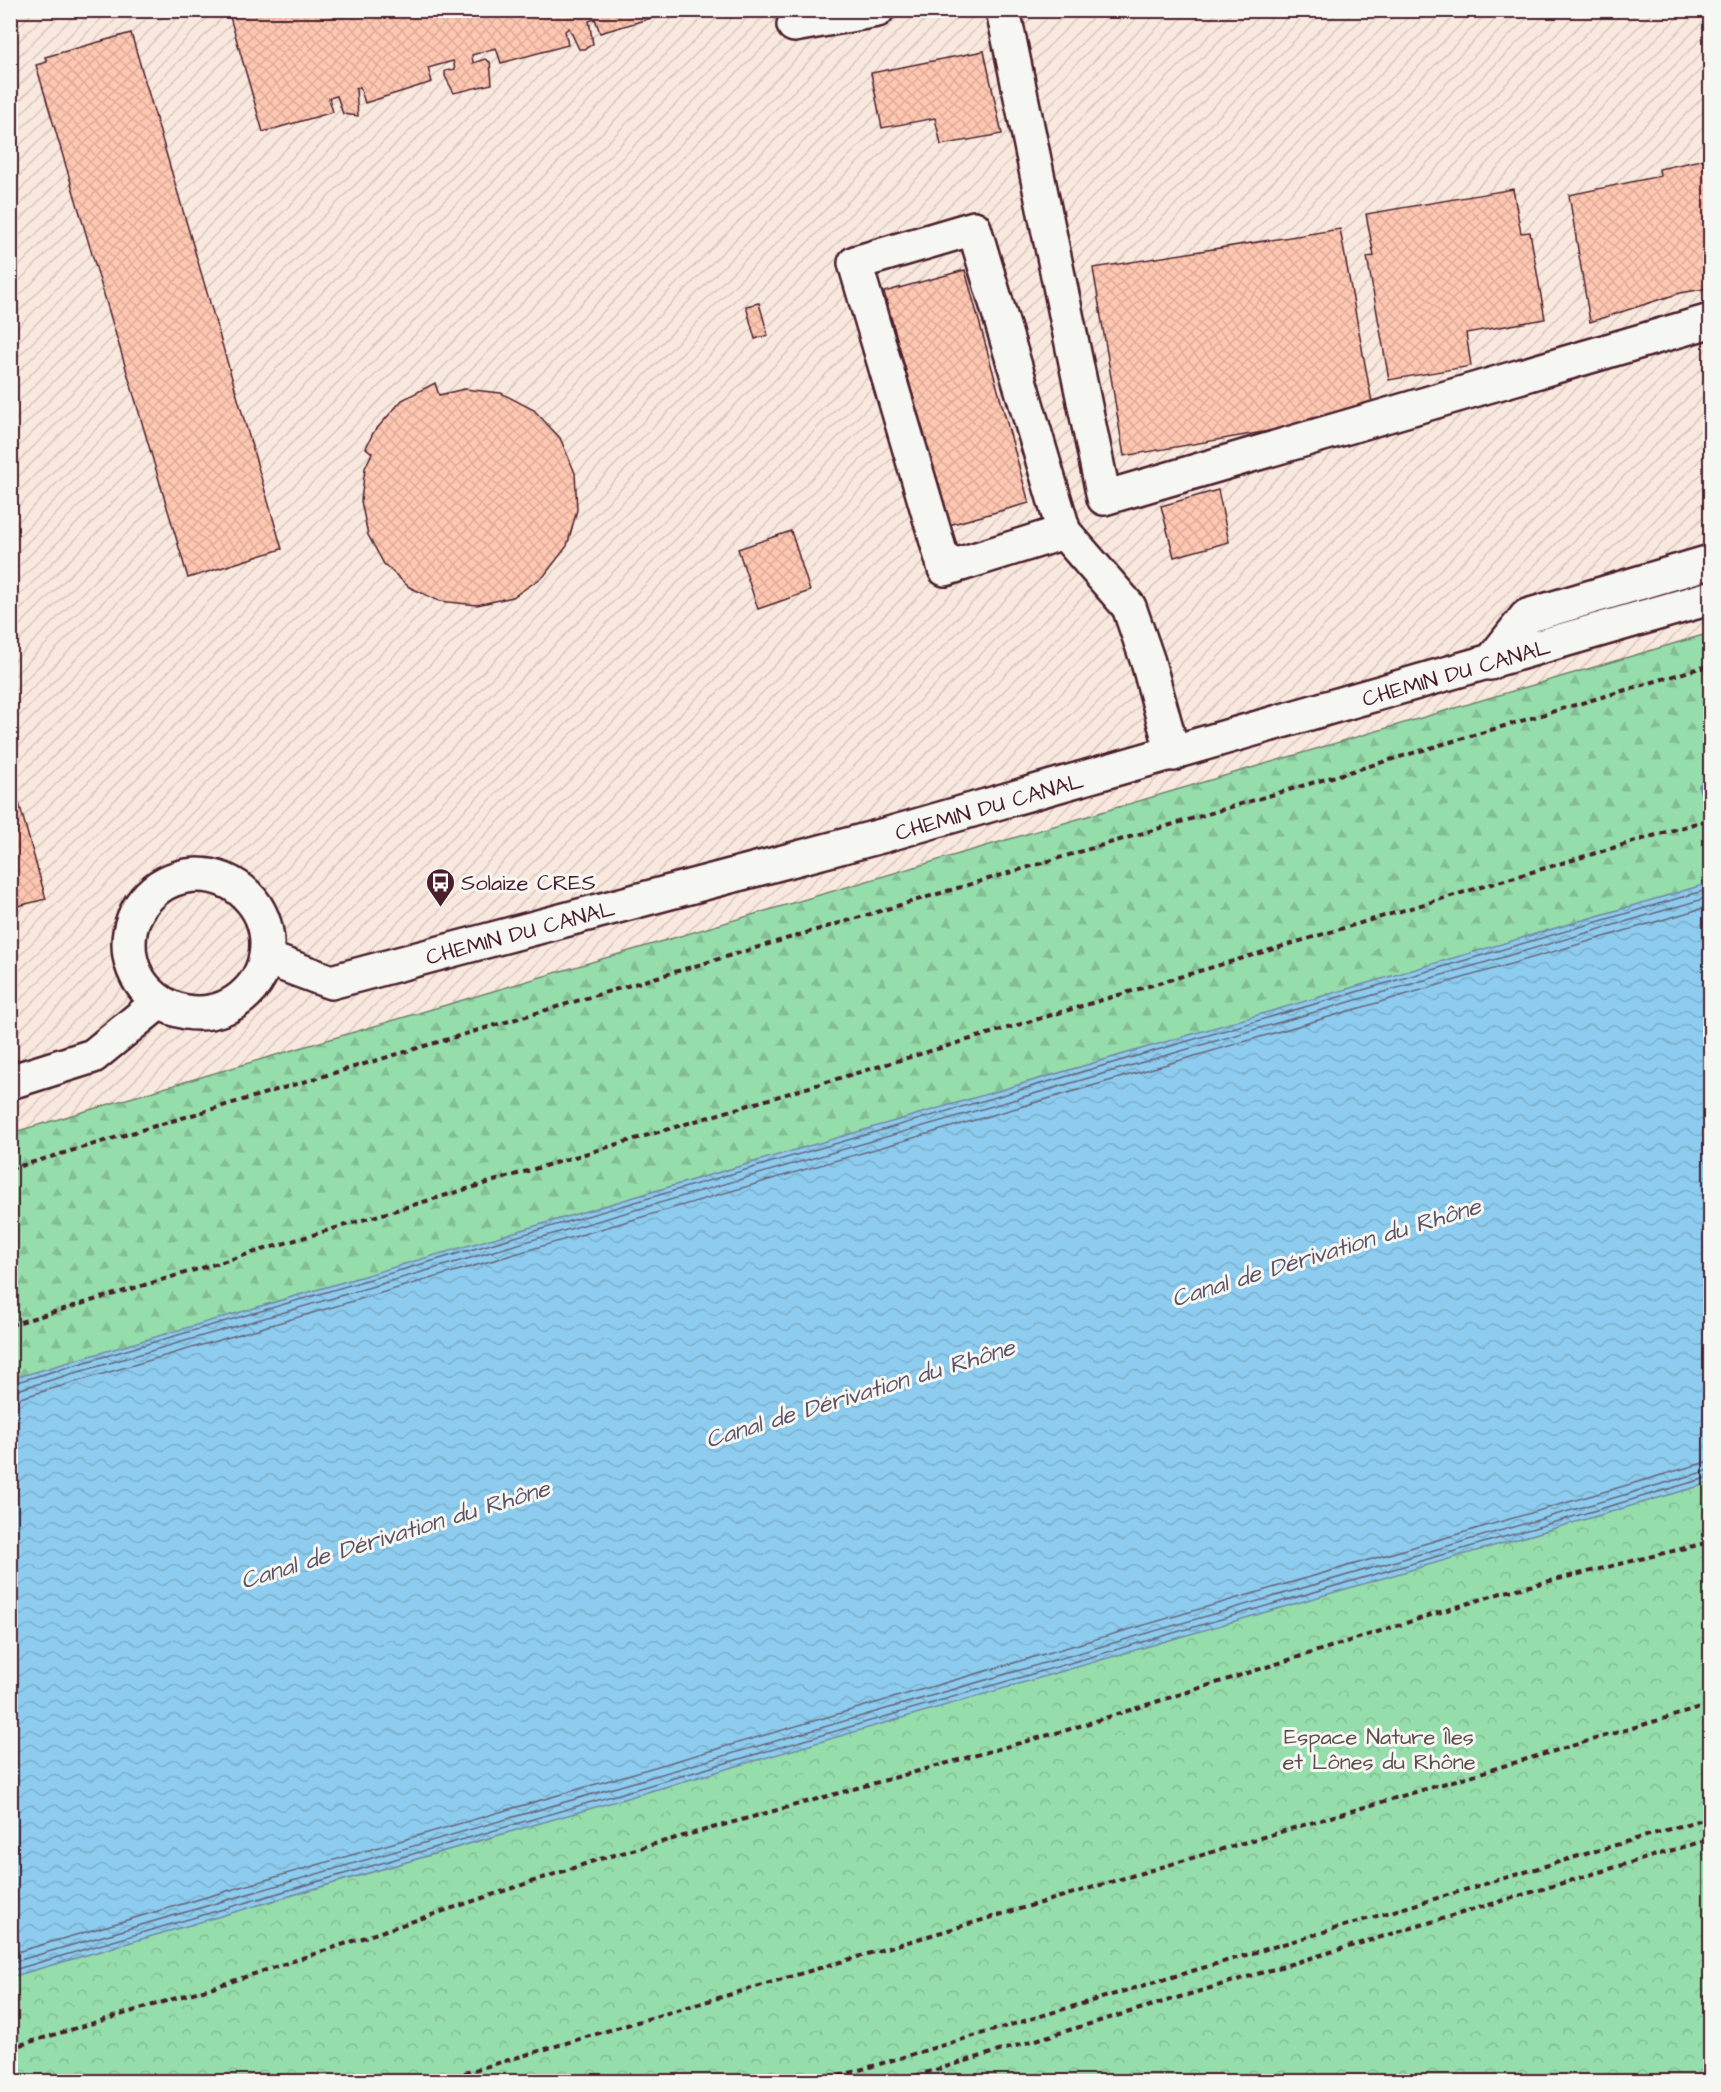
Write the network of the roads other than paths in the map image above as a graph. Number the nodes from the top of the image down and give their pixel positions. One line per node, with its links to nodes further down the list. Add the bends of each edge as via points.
1 (877, 10): 3 (street)
2 (1003, 10): 4 (street, via 1104,498)
3 (794, 25)
4 (1710, 321)
5 (1064, 532): 5 (street, via 974,228 855,263 945,569); 9 (street, via 1129,607)
6 (1710, 562): 8 (street, via 1527,616)
7 (1710, 598): 8 (street, CHEMIN DU CANAL)
8 (1490, 663): 9 (street, CHEMIN DU CANAL)
9 (1173, 754): 10 (street, CHEMIN DU CANAL, via 331,982)
10 (266, 958): 11 (street, via 258,979 244,997 225,1009 202,1014 180,1012); 11 (street, via 265,925 245,894 228,882 209,876 168,881 138,909 130,929 128,950 133,970)
11 (159, 1002): 12 (street, via 93,1056)
12 (10, 1082)

